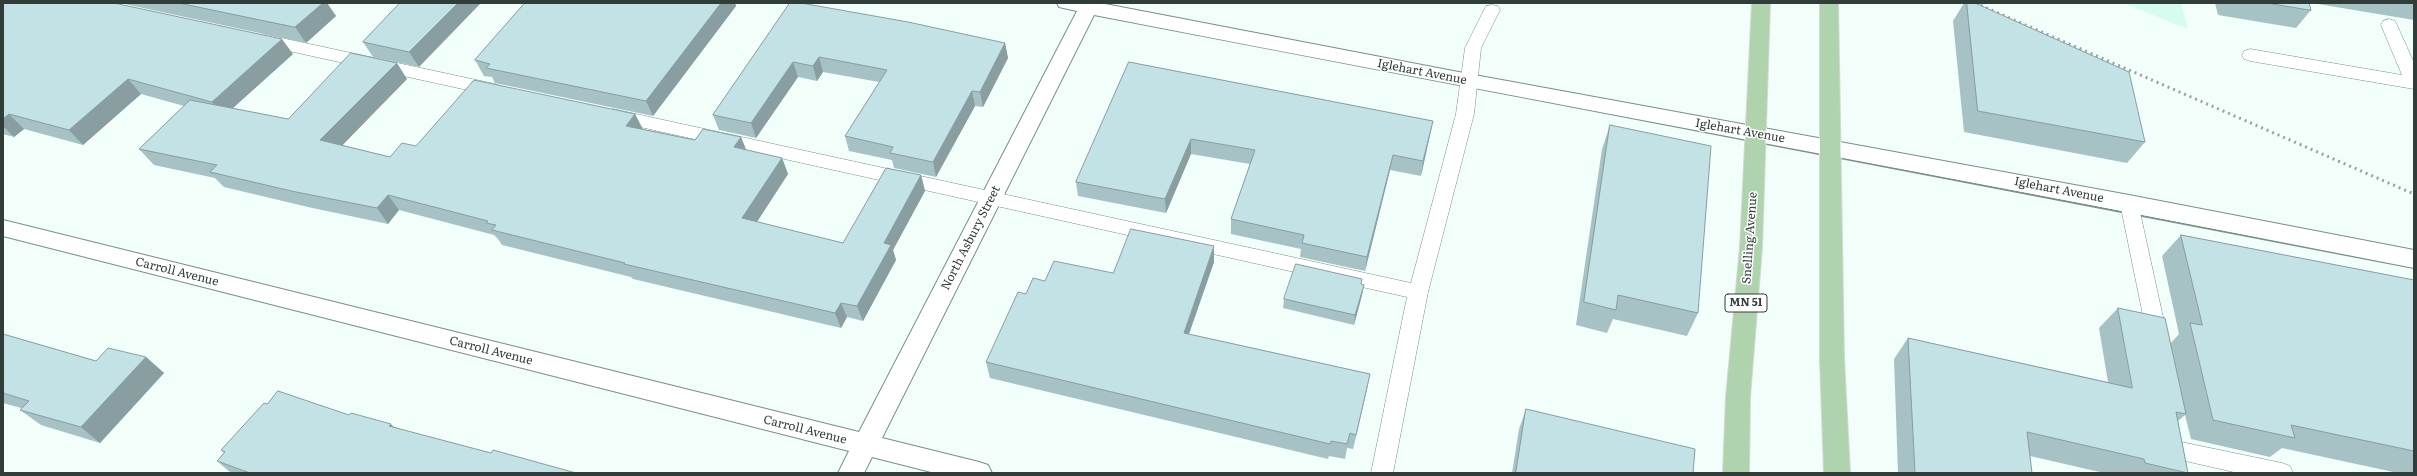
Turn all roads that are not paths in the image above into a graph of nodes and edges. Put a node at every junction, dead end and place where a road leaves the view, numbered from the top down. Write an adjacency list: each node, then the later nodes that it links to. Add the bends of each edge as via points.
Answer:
1 (1066, 3): 4 (street, Iglehart Avenue)
2 (1761, 3): 13 (main road, Snelling Avenue / MN 51)
3 (1829, 3): 14 (main road)
4 (1090, 5): 9 (street, Iglehart Avenue); 15 (street, North Asbury Street)
5 (1492, 10): 9 (lane, via 1473,48)
6 (2389, 25): 10 (lane)
7 (244, 36): 11 (lane)
8 (2250, 55): 10 (lane)
9 (1469, 81): 13 (street, Iglehart Avenue); 19 (lane, via 1465,114)
10 (2414, 83)
11 (509, 93)
12 (595, 112): 15 (lane)
13 (1756, 134): 14 (street, Iglehart Avenue); 25 (main road, Snelling Avenue / MN 51, via 1737,420)
14 (1831, 147): 16 (street, Iglehart Avenue); 26 (main road, via 1832,359)
15 (992, 197): 19 (lane); 21 (street, North Asbury Street)
16 (2129, 203): 18 (street, Iglehart Avenue); 20 (lane)
17 (3, 228): 21 (street, Carroll Avenue)
18 (2414, 259)
19 (1418, 292): 24 (lane)
20 (2162, 358)
21 (866, 445): 22 (street, North Asbury Street); 23 (street, Carroll Avenue)
22 (851, 473)
23 (979, 473)
24 (1382, 473)
25 (1736, 473)
26 (1837, 473)
27 (2185, 473): 28 (lane, via 2179,443)
28 (2282, 473)

